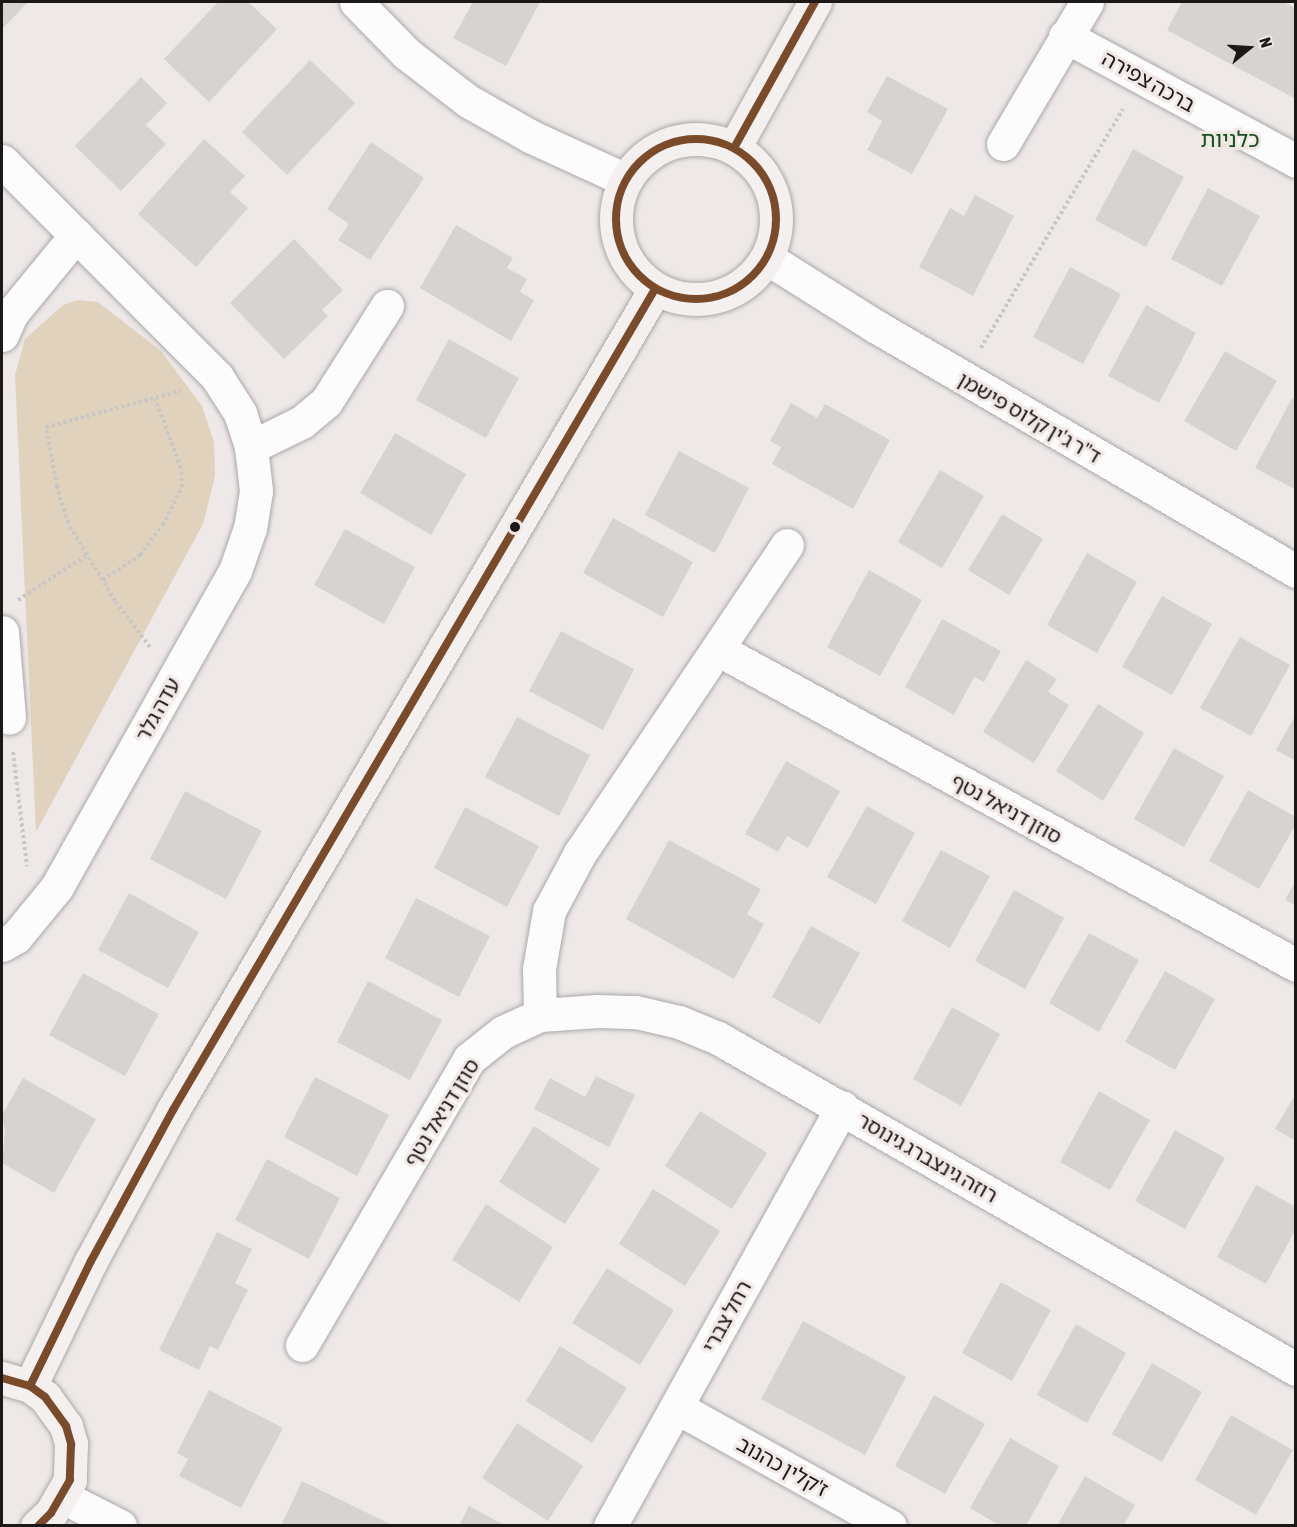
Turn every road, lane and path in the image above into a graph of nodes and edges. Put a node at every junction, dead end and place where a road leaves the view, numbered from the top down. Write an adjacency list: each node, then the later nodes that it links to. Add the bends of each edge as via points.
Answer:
1 (356, 2): 10 (street, via 407,54 468,101 531,137)
2 (815, 2): 7 (street)
3 (1087, 2): 4 (street)
4 (1065, 36): 5 (street, ברכה צפירה); 6 (street)
5 (1142, 77): 9 (street, ברכה צפירה); 17 (path)
6 (1003, 144)
7 (734, 148): 10 (street, via 710,140 670,144 641,160); 12 (street, via 754,163 768,184 776,208 776,234)
8 (2, 160): 11 (street, עדה גלר)
9 (1296, 161)
10 (626, 180): 13 (street, via 618,203 616,228 636,273)
11 (76, 235): 15 (street, via 12,313); 16 (street, עדה גלר)
12 (767, 258): 13 (street, via 751,279 730,293 705,300 679,298); 17 (street, ד"ר ג'ין קלוס פישמן)
13 (655, 288): 35 (street, via 173,1110 91,1261)
14 (387, 306): 19 (street, via 326,402 302,422)
15 (2, 335)
16 (217, 377): 18 (path); 19 (street, עדה גלר, via 240,412)
17 (963, 378): 22 (street, ד"ר ג'ין קלוס פישמן)
18 (155, 399): 21 (path, via 46,427 57,486 69,523); 23 (path, via 181,468 182,486 163,525 140,555)
19 (251, 447): 26 (street, עדה גלר, via 256,491 250,528 235,571)
20 (787, 545): 25 (street)
21 (87, 555): 23 (path); 24 (path)
22 (1296, 571)
23 (103, 580): 26 (path)
24 (5, 618): 27 (street)
25 (719, 650): 30 (street, סוזן דניאל נטף); 31 (street, via 580,853 549,911 538,969)
26 (174, 680): 28 (street, עדה גלר, via 57,887)
27 (9, 718): 28 (path)
28 (33, 916): 29 (street, עדה גלר, via 16,937)
29 (2, 945)
30 (1296, 965)
31 (540, 1015): 32 (street, רוזה גינצברג גינוסר, via 636,1012 679,1022 718,1038); 33 (street, סוזן דניאל נטף, via 503,1032 470,1059)
32 (842, 1107): 34 (street, רוזה גינצברג גינוסר); 36 (street, רחל צברי)
33 (302, 1345)
34 (1296, 1369)
35 (16, 1382): 37 (street, via 45,1397 66,1426 73,1462)
36 (676, 1407): 40 (street, רחל צברי); 41 (street, ז'קלין כהנוב)
37 (63, 1497): 38 (street); 39 (street)
38 (37, 1526)
39 (120, 1526)
40 (610, 1526)
41 (890, 1526)

